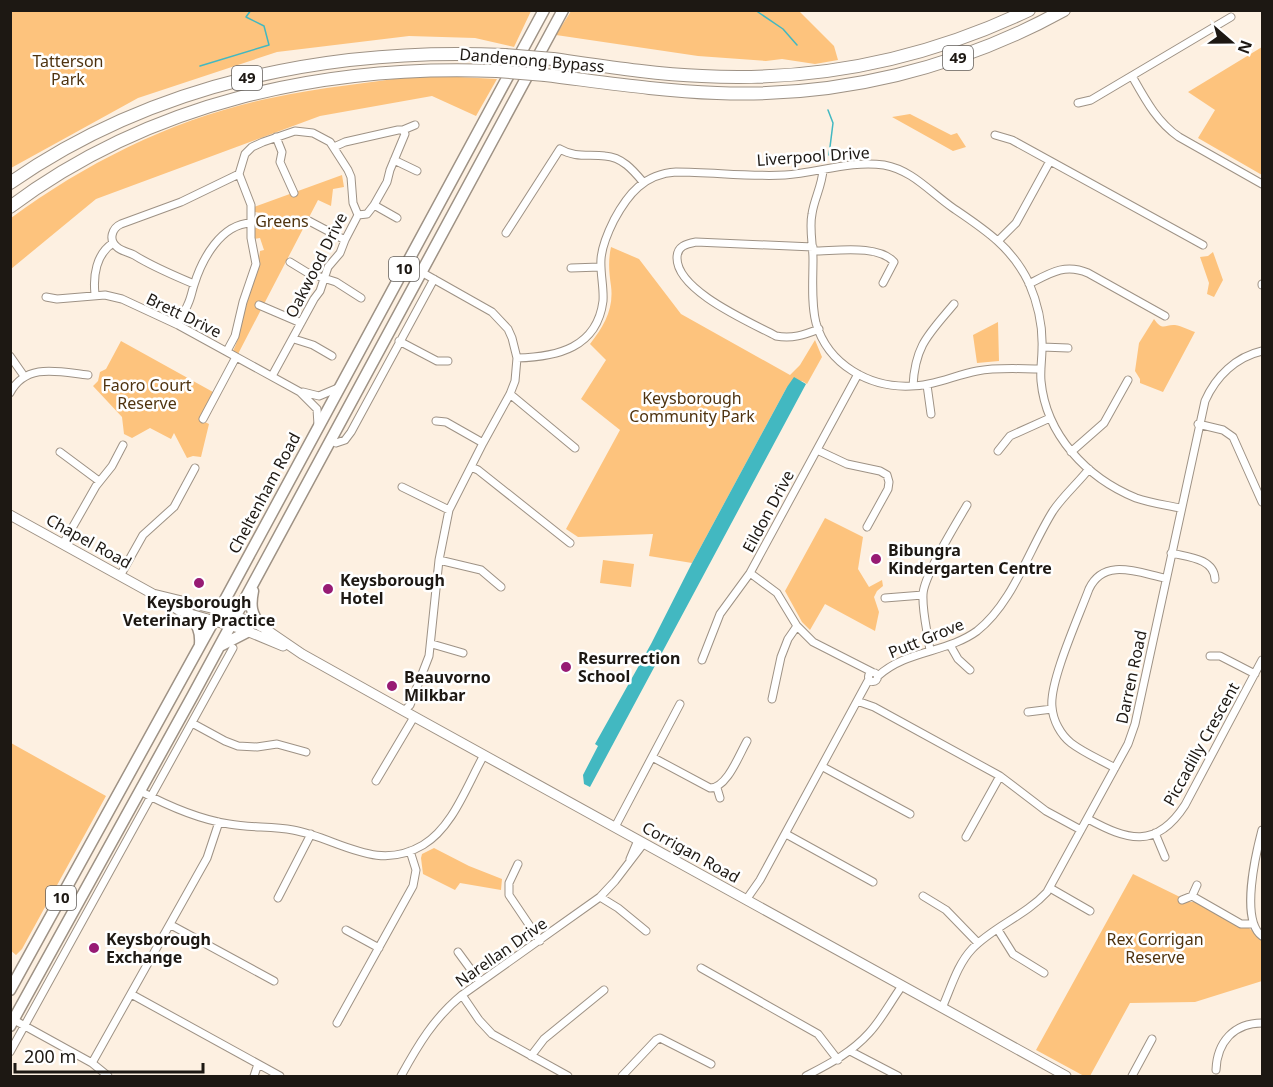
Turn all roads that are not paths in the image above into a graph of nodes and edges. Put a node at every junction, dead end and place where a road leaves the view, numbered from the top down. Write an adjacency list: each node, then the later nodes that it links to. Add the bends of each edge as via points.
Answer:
1 (544, 10): 35 (main road, Cheltenham Road / 10)
2 (563, 10): 38 (main road, Cheltenham Road / 10)
3 (1029, 10): 19 (highway, Dandenong Bypass / 49, bridge, via 931,49 844,69 764,77 702,76 505,55 430,53 351,58 216,85 151,108 58,152)
4 (1064, 10): 23 (highway, Dandenong Bypass / 49, bridge, via 966,55 906,73 822,89 719,93 497,71 434,70 357,75 288,86 226,100 166,121 65,171)
5 (1231, 17): 6 (street)
6 (1132, 76): 7 (street); 20 (street, via 1153,112 1173,133)
7 (1078, 104)
8 (415, 124): 9 (street)
9 (403, 130): 12 (street); 13 (street, via 404,140)
10 (995, 135): 14 (street)
11 (276, 137): 12 (street, Oakwood Drive, via 305,130); 17 (street, Oakwood Drive, via 252,147 245,154); 21 (street, via 282,152 280,162)
12 (334, 147): 24 (street, Oakwood Drive, via 351,177)
13 (394, 160): 16 (street); 22 (street)
14 (1050, 161): 30 (street, via 1016,223); 32 (street)
15 (823, 170): 18 (street, Liverpool Drive, via 774,175 676,172); 30 (street, Liverpool Drive, via 864,164 902,171); 33 (street, via 811,216)
16 (417, 171)
17 (239, 174): 27 (street, via 251,205); 31 (street, via 181,202 116,226)
18 (643, 182): 28 (street, via 615,158 573,156 560,149); 36 (street, via 628,196 609,230)
19 (10, 183)
20 (1263, 184)
21 (294, 193)
22 (374, 205): 24 (street, via 367,214); 25 (street)
23 (10, 207)
24 (358, 215): 29 (street, Oakwood Drive)
25 (397, 218)
26 (309, 221): 29 (street)
27 (251, 224): 42 (street, via 239,224 224,233); 57 (street, via 256,264)
28 (506, 233)
29 (345, 240): 39 (street, Oakwood Drive)
30 (999, 240): 43 (street, Liverpool Drive)
31 (113, 243): 42 (street, via 151,267); 44 (street, via 95,269)
32 (1203, 245)
33 (813, 249): 41 (street, via 889,256 894,262); 52 (street, via 814,306); 52 (street, via 696,242 684,245 677,260 680,271 698,292 776,336 799,337)
34 (291, 262): 39 (street)
35 (407, 264): 38 (street); 71 (main road, Cheltenham Road / 10)
36 (600, 267): 37 (street); 62 (street, via 603,298 590,333 578,344 551,356)
37 (571, 268)
38 (422, 273): 40 (street); 82 (main road, Cheltenham Road / 10)
39 (324, 279): 46 (street); 50 (street, Oakwood Drive)
40 (434, 279): 54 (street); 62 (street, via 479,303 501,320 512,338)
41 (884, 283)
42 (194, 284): 51 (street)
43 (1029, 284): 49 (street, via 1058,270 1075,269); 55 (street, Liverpool Drive, via 1040,319)
44 (95, 294): 45 (street, Brett Drive); 51 (street, Brett Drive, via 122,299)
45 (46, 297)
46 (361, 298)
47 (954, 304): 72 (street, via 922,344)
48 (259, 305): 50 (street)
49 (1165, 316)
50 (301, 324): 53 (street, Oakwood Drive)
51 (178, 325): 57 (street, Brett Drive)
52 (819, 329): 65 (street, via 835,357)
53 (294, 339): 60 (street); 68 (street, Oakwood Drive)
54 (399, 341): 63 (street, via 437,361); 82 (street, via 351,432 336,443)
55 (1042, 347): 56 (street); 64 (street, Liverpool Drive)
56 (1068, 348)
57 (227, 351): 61 (street, Brett Drive)
58 (1263, 351): 80 (street, Darren Road, via 1239,360 1220,377 1208,393)
59 (10, 356): 67 (street)
60 (332, 356)
61 (236, 357): 68 (street, Brett Drive); 78 (street)
62 (517, 358): 75 (street)
63 (448, 362)
64 (1041, 369): 70 (street, via 980,370); 77 (street, Liverpool Drive)
65 (858, 374): 72 (street, via 881,383); 86 (street, Eildon Drive)
66 (88, 375): 67 (street, via 38,371)
67 (24, 376): 74 (street)
68 (272, 376): 73 (street, Brett Drive)
69 (1128, 380): 89 (street, via 1104,423)
70 (927, 385): 72 (street); 76 (street)
71 (339, 387): 73 (street, via 319,396); 81 (main road, Cheltenham Road / 10)
72 (913, 387)
73 (300, 392): 81 (street, Brett Drive, via 317,409)
74 (10, 393)
75 (510, 394): 83 (street); 85 (street)
76 (931, 414)
77 (1050, 418): 87 (street, via 1010,436); 89 (street, Liverpool Drive)
78 (203, 419)
79 (436, 422): 83 (street, via 446,422)
80 (1198, 424): 95 (street, via 1223,430 1233,437); 97 (street, Darren Road)
81 (318, 425): 114 (main road, Cheltenham Road / 10)
82 (330, 440): 109 (main road, Cheltenham Road / 10)
83 (483, 443): 90 (street)
84 (123, 446): 93 (street)
85 (575, 448)
86 (817, 450): 100 (street, via 847,464 887,475 888,489); 105 (street, Eildon Drive)
87 (998, 451)
88 (60, 452): 93 (street)
89 (1071, 452): 92 (street, Liverpool Drive)
90 (471, 467): 98 (street); 101 (street)
91 (195, 468): 106 (street, via 174,507 142,535)
92 (1091, 471): 97 (street, Liverpool Drive, via 1138,499); 124 (street, Putt Grove, via 1053,511 997,611 976,631)
93 (99, 481): 102 (street)
94 (402, 487): 98 (street)
95 (1263, 502)
96 (967, 505): 112 (street, via 926,580)
97 (1180, 508): 103 (street, Darren Road)
98 (449, 510): 104 (street)
99 (10, 515): 102 (main road, Chapel Road)
100 (867, 527)
101 (570, 543)
102 (63, 544): 106 (main road, Chapel Road)
103 (1171, 553): 107 (street, Darren Road); 108 (street, via 1204,562 1212,568)
104 (440, 560): 110 (street, via 481,570); 123 (street)
105 (750, 573): 120 (street, via 777,593); 131 (street, Eildon Drive, via 720,614)
106 (120, 576): 111 (main road, Chapel Road)
107 (1166, 579): 139 (street, via 1120,569 1097,577 1053,687); 149 (street, Darren Road, via 1133,732)
108 (1215, 579)
109 (254, 582): 116 (main road, Cheltenham Road / 10); 119 (main road, via 252,614)
110 (501, 587)
111 (153, 594): 114 (main road, Chapel Road); 115 (main road, Chapel Road, via 172,608)
112 (922, 595): 113 (street); 127 (street)
113 (885, 598)
114 (219, 610): 116 (main road, Chapel Road); 117 (main road, Cheltenham Road / 10)
115 (189, 614): 117 (main road, Chapel Road); 122 (main road, via 199,626)
116 (236, 616): 118 (main road, Cheltenham Road / 10); 119 (main road, Corrigan Road)
117 (213, 622): 118 (main road, Corrigan Road); 122 (main road, Cheltenham Road / 10)
118 (230, 626): 121 (main road, Corrigan Road); 125 (main road, Cheltenham Road / 10)
119 (261, 626): 129 (main road, Corrigan Road)
120 (797, 626): 135 (street, via 813,642); 137 (street, via 784,648)
121 (249, 632): 125 (main road); 129 (main road, Corrigan Road)
122 (200, 644): 196 (main road, Cheltenham Road / 10)
123 (432, 644): 128 (street); 140 (street, via 410,705)
124 (950, 645): 127 (street, Putt Grove); 133 (street)
125 (218, 647): 153 (main road, Cheltenham Road / 10)
126 (233, 648): 143 (street)
127 (930, 651): 135 (street, Putt Grove)
128 (463, 653)
129 (302, 654): 140 (main road, Corrigan Road)
130 (1210, 656): 134 (street, via 1220,656)
131 (702, 660)
132 (1263, 660): 134 (street, Piccadilly Crescent)
133 (970, 670)
134 (1255, 674): 162 (street, Piccadilly Crescent, via 1185,806 1172,822)
135 (872, 676): 136 (street, Putt Grove)
136 (861, 696): 148 (street, Putt Grove); 150 (street, via 874,707)
137 (772, 699)
138 (680, 704): 147 (street)
139 (1052, 709): 141 (street); 149 (street, via 1059,730 1072,744)
140 (404, 711): 142 (main road, Corrigan Road)
141 (1028, 712)
142 (414, 717): 146 (main road, Corrigan Road); 151 (street)
143 (192, 723): 145 (street, via 238,746 277,744); 154 (street)
144 (747, 741): 152 (street, via 724,783)
145 (306, 752)
146 (484, 755): 159 (main road, Corrigan Road); 168 (street, via 444,825 431,839)
147 (652, 757): 152 (street, via 710,788); 159 (street)
148 (823, 767): 156 (street); 164 (street, Putt Grove)
149 (1115, 768): 157 (street, Darren Road)
150 (1000, 776): 160 (street, via 1046,811); 165 (street)
151 (376, 781)
152 (717, 788): 155 (street)
153 (140, 791): 154 (street); 201 (main road, Cheltenham Road / 10)
154 (151, 797): 158 (street, via 185,813); 204 (street)
155 (720, 798)
156 (910, 814)
157 (1088, 819): 160 (street, Darren Road); 162 (street, via 1121,835)
158 (219, 822): 163 (street); 182 (street, via 207,858)
159 (615, 827): 166 (main road, Corrigan Road)
160 (1082, 830): 173 (street, Darren Road)
161 (1263, 830): 167 (street)
162 (1155, 833): 169 (street)
163 (311, 834): 168 (street, via 372,855); 177 (street)
164 (786, 834): 171 (street); 179 (street, Putt Grove)
165 (966, 837)
166 (641, 842): 174 (street, Narellan Drive); 179 (main road, Corrigan Road)
167 (1260, 846): 181 (street, via 1251,890)
168 (410, 851): 189 (street, via 415,881)
169 (1165, 857)
170 (518, 864): 187 (street, via 509,883 509,895)
171 (873, 882)
172 (1197, 885): 176 (street)
173 (1050, 888): 180 (street); 184 (street, Darren Road, via 1031,909)
174 (602, 895): 185 (street); 187 (street, Narellan Drive)
175 (923, 896): 188 (street, via 946,910)
176 (1192, 896): 178 (street); 181 (street, via 1241,924)
177 (278, 898)
178 (1182, 900)
179 (748, 901): 195 (main road, Corrigan Road)
180 (1090, 911)
181 (1253, 924): 186 (street)
182 (171, 925): 193 (street); 198 (street)
183 (346, 930): 189 (street)
184 (998, 930): 188 (street, Darren Road); 192 (street, via 1015,957)
185 (646, 931)
186 (1263, 936)
187 (540, 941): 194 (street, Narellan Drive)
188 (978, 943): 200 (street, Darren Road, via 967,955)
189 (379, 948): 202 (street)
190 (458, 952): 194 (street)
191 (701, 968): 209 (street, via 818,1034)
192 (1044, 973)
193 (274, 981)
194 (480, 982): 199 (street, Narellan Drive)
195 (899, 984): 200 (main road, Corrigan Road); 206 (street, via 870,1032)
196 (10, 990)
197 (604, 990): 208 (street, via 544,1039)
198 (131, 994): 210 (street); 211 (street)
199 (462, 995): 208 (street, via 492,1034); 217 (street, Narellan Drive, via 433,1022)
200 (939, 1006): 222 (main road, Corrigan Road)
201 (12, 1021): 204 (street)
202 (337, 1023)
203 (1263, 1023): 213 (street, via 1244,1025 1227,1036 1217,1054)
204 (25, 1026): 207 (street); 210 (street)
205 (1152, 1039): 223 (street)
206 (850, 1051): 209 (street); 221 (street)
207 (10, 1052)
208 (531, 1056): 218 (street)
209 (838, 1060): 220 (street)
210 (92, 1063): 214 (street)
211 (258, 1064): 215 (street); 216 (street)
212 (711, 1064): 219 (street, via 660,1038)
213 (1216, 1070)
214 (108, 1077)
215 (254, 1077)
216 (280, 1077)
217 (401, 1077)
218 (568, 1077)
219 (622, 1077)
220 (806, 1077)
221 (898, 1077)
222 (1066, 1077)
223 (1132, 1077)

